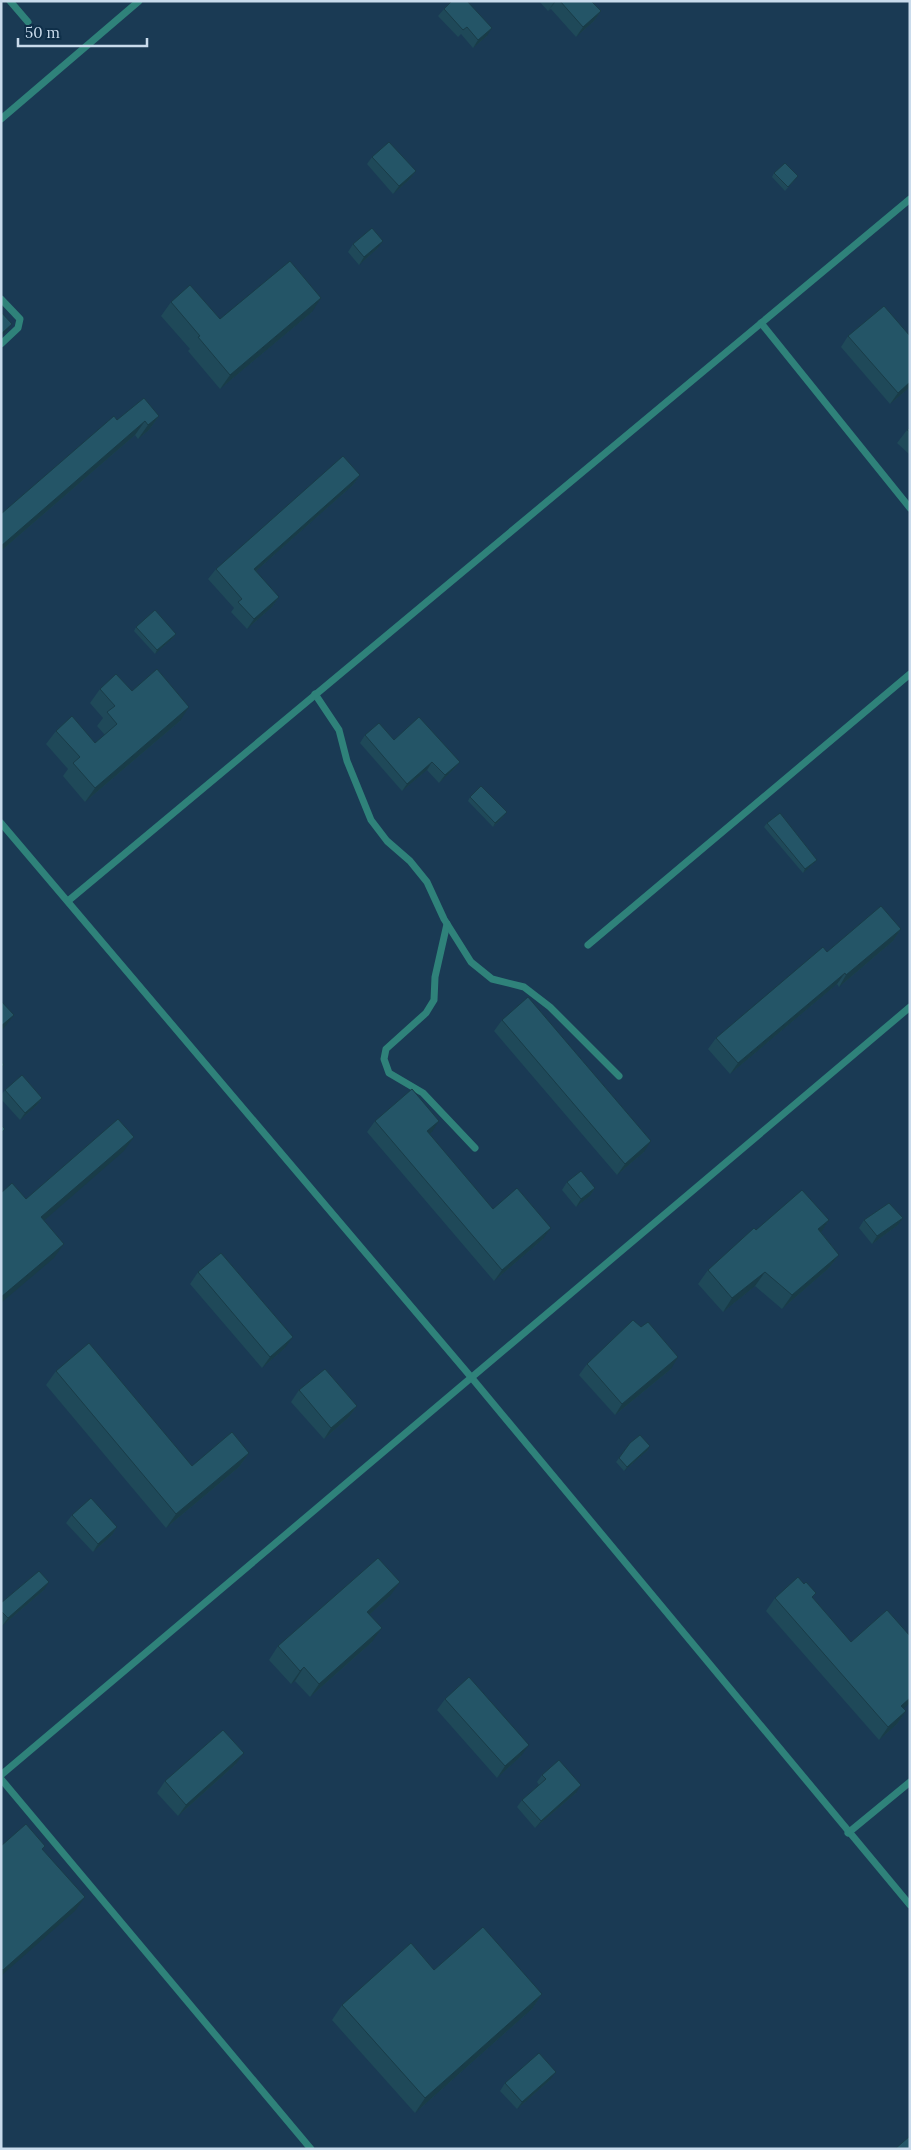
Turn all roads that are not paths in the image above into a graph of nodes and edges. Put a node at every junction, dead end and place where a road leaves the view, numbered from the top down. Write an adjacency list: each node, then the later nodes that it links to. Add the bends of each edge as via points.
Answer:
1 (10, 1): 3 (lane)
2 (139, 1): 4 (lane)
3 (28, 22)
4 (1, 119)
5 (910, 198): 7 (lane)
6 (1, 299): 8 (lane, via 20,319 18,328)
7 (761, 323): 9 (lane); 11 (lane)
8 (1, 344)
9 (910, 508)
10 (910, 674): 15 (lane)
11 (315, 694): 13 (lane); 14 (lane, via 340,730 347,761 371,820 427,882)
12 (1, 823): 13 (lane)
13 (68, 901): 19 (lane)
14 (447, 924): 17 (lane, via 471,962 492,979 524,987 550,1007); 18 (lane, via 435,977 434,1000 426,1013 386,1049 384,1059 389,1072 423,1093)
15 (588, 946)
16 (910, 1007): 19 (lane)
17 (619, 1076)
18 (476, 1148)
19 (471, 1377): 20 (lane); 23 (lane)
20 (1, 1775)
21 (1, 1779): 25 (lane)
22 (910, 1782): 23 (lane)
23 (848, 1833): 24 (lane)
24 (910, 1905)
25 (311, 2149)

